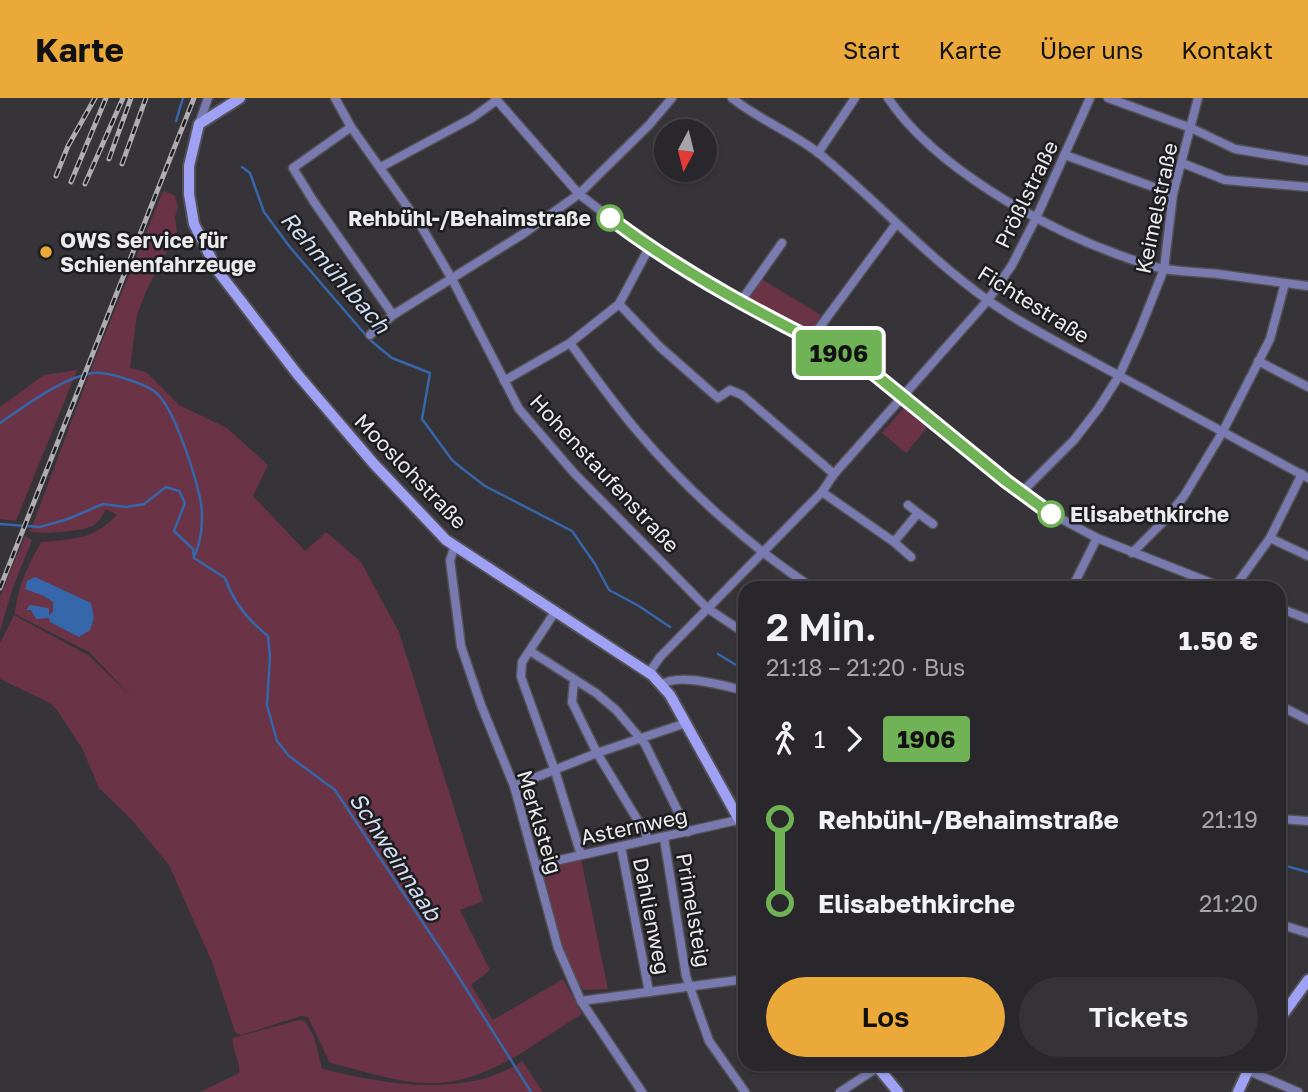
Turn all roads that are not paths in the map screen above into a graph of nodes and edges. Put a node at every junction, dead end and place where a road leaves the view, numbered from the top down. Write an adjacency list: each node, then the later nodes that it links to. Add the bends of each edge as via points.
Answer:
1 (208, 98): 12 (street, Mooslohstraße)
2 (240, 98): 12 (street)
3 (672, 98): 21 (street)
4 (732, 98): 15 (street, Fichtestraße)
5 (855, 98): 15 (street)
6 (888, 98): 23 (street, via 918,135 947,159)
7 (1090, 98): 16 (street, Prößlstraße)
8 (1108, 98): 14 (street)
9 (1198, 98): 14 (street, Keimelstraße)
10 (338, 99): 13 (street, Hohenstaufenstraße)
11 (496, 99): 19 (street, via 472,118); 21 (street)
12 (199, 124): 54 (street, Mooslohstraße, via 189,166 190,206 217,270 326,409)
13 (351, 127): 19 (street, Hohenstaufenstraße); 34 (street, via 293,168)
14 (1191, 128): 17 (street, via 1235,149); 18 (street, Keimelstraße)
15 (818, 153): 24 (street, Fichtestraße)
16 (1065, 155): 22 (street); 23 (street, Prößlstraße)
17 (1308, 161)
18 (1182, 163): 20 (street, via 1225,180); 22 (street, Keimelstraße)
19 (381, 167): 28 (street, Hohenstaufenstraße)
20 (1308, 187)
21 (579, 194): 26 (street); 28 (street)
22 (1173, 194): 27 (street, Keimelstraße)
23 (1036, 218): 27 (street, via 1100,248); 31 (street, Prößlstraße)
24 (895, 224): 31 (street, Fichtestraße); 36 (street)
25 (782, 243): 32 (street)
26 (649, 248): 32 (street); 33 (street)
27 (1164, 269): 29 (street); 39 (street, Keimelstraße)
28 (453, 279): 34 (street); 40 (street, Hohenstaufenstraße)
29 (1285, 283): 30 (street); 38 (street)
30 (1308, 286)
31 (988, 300): 39 (street, Fichtestraße); 42 (street, Prößlstraße)
32 (741, 301): 36 (street)
33 (619, 304): 37 (street); 44 (street, via 718,398 730,390 742,395)
34 (393, 315): 35 (street)
35 (370, 335)
36 (811, 339): 42 (street, via 855,361)
37 (570, 343): 40 (street); 55 (street, via 638,433)
38 (1258, 361): 41 (street); 43 (street)
39 (1119, 376): 43 (street, Fichtestraße); 47 (street, Keimelstraße, via 1074,440)
40 (504, 382): 63 (street, Hohenstaufenstraße, via 519,409 574,473)
41 (1308, 387)
42 (903, 397): 44 (street, Prößlstraße); 47 (street)
43 (1222, 433): 45 (street, Fichtestraße); 56 (street, via 1184,496)
44 (834, 474): 46 (street, Prößlstraße)
45 (1305, 476): 52 (street)
46 (822, 492): 53 (street); 55 (street, Prößlstraße)
47 (1021, 493): 51 (street)
48 (908, 505): 49 (street)
49 (918, 513): 50 (street); 53 (street)
50 (933, 524)
51 (1097, 538): 56 (street); 60 (street)
52 (1270, 538): 57 (street); 62 (street)
53 (894, 542): 58 (street)
54 (455, 546): 65 (street, Mooslohstraße); 79 (street, Merklsteig, via 450,560 461,646)
55 (763, 552): 59 (street); 63 (street, Prößlstraße)
56 (1132, 552): 61 (street)
57 (1308, 556)
58 (911, 557)
59 (803, 581)
60 (1076, 581)
61 (1206, 581)
62 (1239, 581)
63 (707, 608): 67 (street, Hohenstaufenstraße); 69 (street, Prößlstraße)
64 (1286, 611): 66 (street)
65 (555, 612): 68 (street); 69 (street, Mooslohstraße)
66 (1308, 619)
67 (738, 629)
68 (530, 651): 70 (street); 78 (street, via 522,662 521,677)
69 (649, 673): 71 (street, Mooslohstraße)
70 (574, 681): 76 (street, via 616,710); 77 (street, via 572,702)
71 (661, 685): 72 (street, via 678,679); 75 (street, Mooslohstraße)
72 (738, 690)
73 (1286, 709): 74 (street)
74 (1308, 720)
75 (685, 723): 76 (street); 81 (street, Mooslohstraße)
76 (640, 738): 77 (street); 83 (street)
77 (597, 753): 78 (street); 85 (street)
78 (555, 771): 79 (street); 87 (street)
79 (514, 786): 88 (street, Merklsteig)
80 (1286, 819): 82 (street)
81 (738, 820): 83 (street, Asternweg)
82 (1308, 821)
83 (688, 832): 84 (street, Asternweg)
84 (664, 838): 85 (street, Asternweg); 93 (street, Primelsteig)
85 (647, 840): 86 (street, Asternweg)
86 (621, 847): 87 (street, Asternweg); 94 (street, Dahlienweg)
87 (582, 855): 88 (street, Asternweg)
88 (537, 865): 95 (street, Merklsteig, via 558,948)
89 (1286, 926): 90 (street)
90 (1308, 933)
91 (738, 980): 93 (street)
92 (1308, 980): 96 (street)
93 (692, 987): 94 (street); 102 (street, Primelsteig, via 709,1041)
94 (649, 992): 95 (street)
95 (581, 1001): 101 (street, Merklsteig)
96 (1286, 1009)
97 (870, 1071): 103 (street)
98 (882, 1071): 104 (street)
99 (1247, 1071): 105 (street)
100 (1258, 1071): 106 (street)
101 (642, 1092)
102 (745, 1092)
103 (840, 1092)
104 (898, 1092)
105 (1238, 1092)
106 (1298, 1092)

